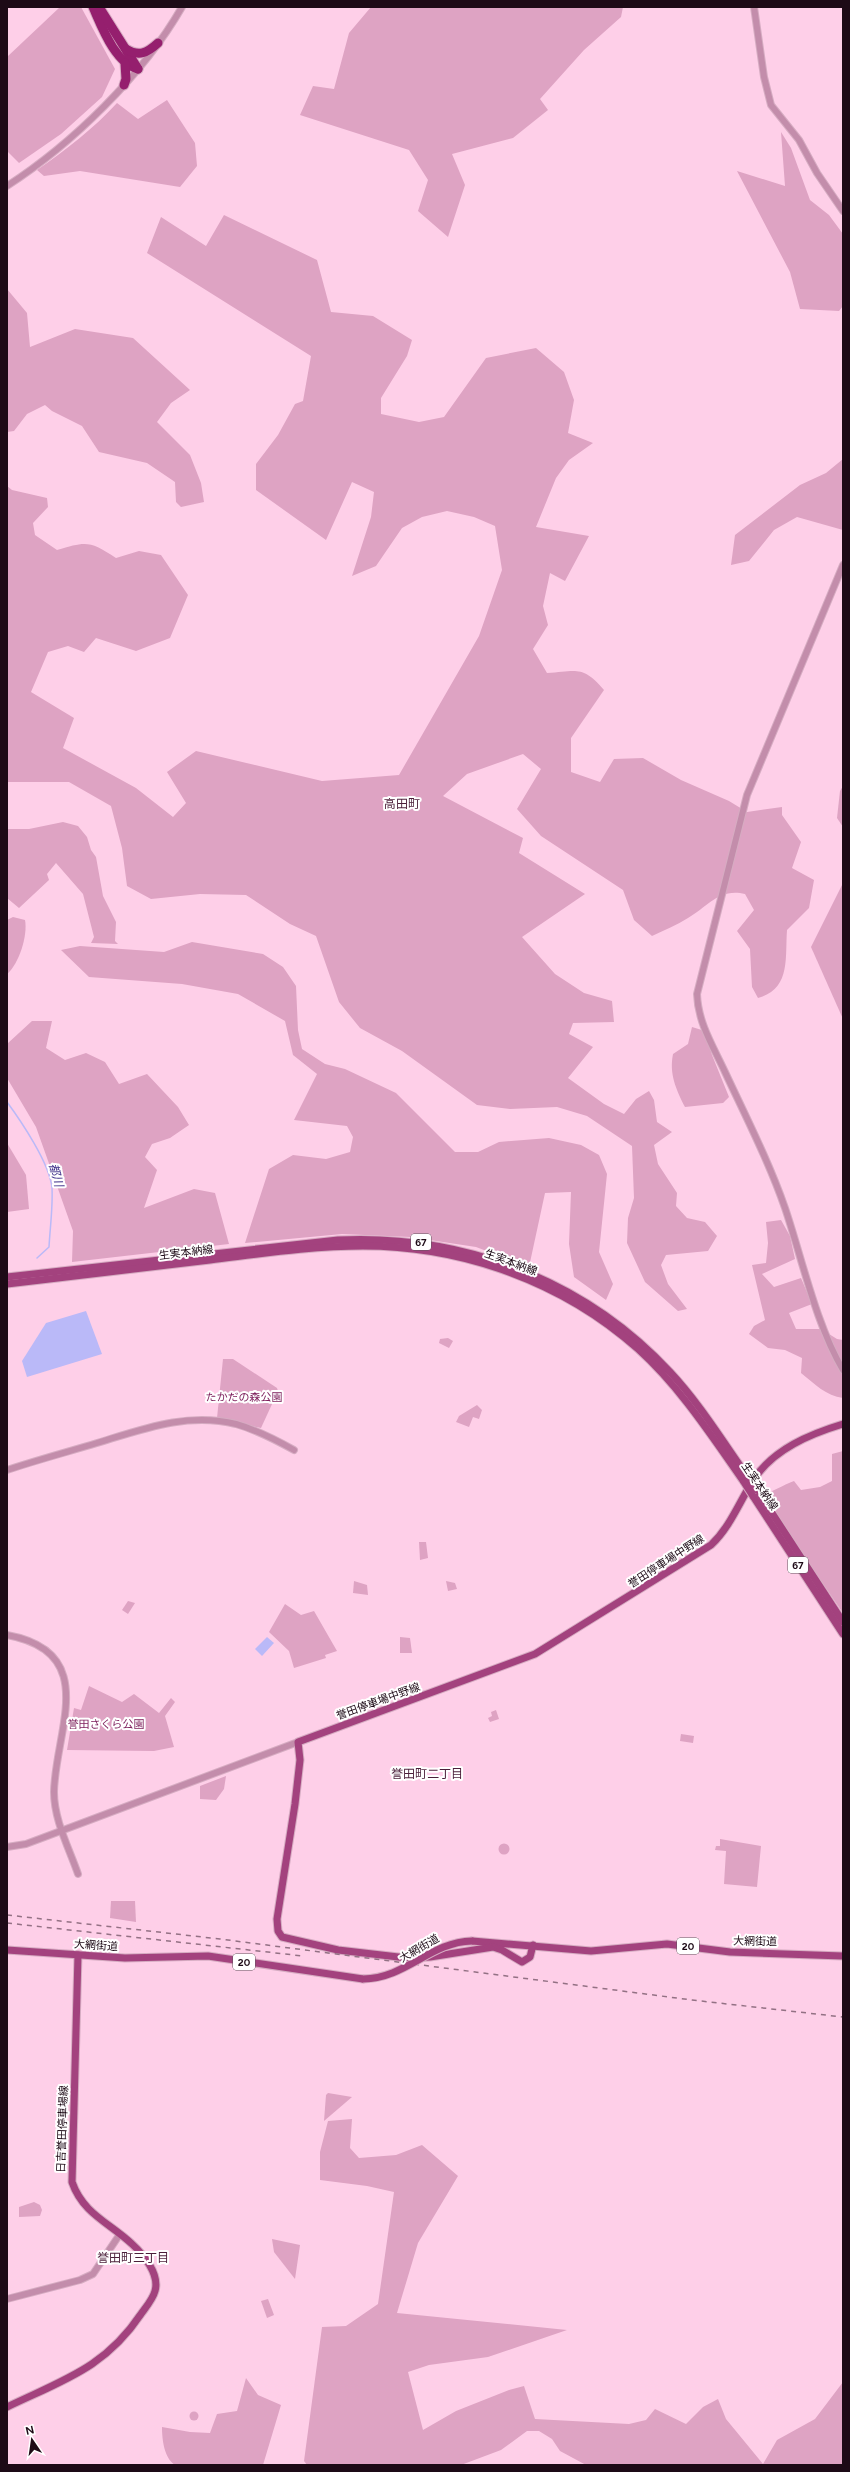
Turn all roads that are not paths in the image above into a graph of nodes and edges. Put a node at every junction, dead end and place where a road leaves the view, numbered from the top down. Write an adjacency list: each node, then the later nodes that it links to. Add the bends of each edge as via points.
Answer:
1 (93, 7): 7 (highway)
2 (99, 7): 6 (highway)
3 (182, 7): 5 (street)
4 (754, 10): 11 (street, via 771,105 799,140 817,173)
5 (158, 43): 6 (highway, via 139,54); 8 (street)
6 (123, 47): 8 (highway, via 136,62)
7 (125, 63): 8 (highway); 9 (highway, via 127,74)
8 (138, 69): 9 (street)
9 (124, 85): 10 (street, via 43,161)
10 (7, 186)
11 (843, 211)
12 (843, 564): 15 (street, via 747,795 700,976 697,1000 701,1022 785,1207 794,1242 826,1333)
13 (7, 1278): 19 (main road, 生実本納線 / 67, via 338,1240 404,1241 466,1252 510,1265 555,1284 596,1308 628,1332 681,1384)
14 (7, 1284): 19 (main road, 生実本納線 / 67, via 344,1246 417,1249 467,1258 506,1270 552,1290 624,1337 652,1363 694,1410)
15 (843, 1370)
16 (843, 1424): 24 (main road, 誉田停車場中野線, via 800,1440 768,1464 754,1479 726,1530 711,1545 566,1637 525,1659)
17 (294, 1450): 18 (street, via 262,1433 236,1424 181,1420 154,1425)
18 (7, 1470)
19 (746, 1480): 20 (main road, 生実本納線 / 67, bridge)
20 (755, 1493): 21 (main road, 生実本納線 / 67); 22 (main road, 生実本納線 / 67)
21 (843, 1622)
22 (843, 1634)
23 (7, 1635): 25 (street, via 27,1640 45,1650 56,1662 66,1680 67,1703 54,1795)
24 (298, 1742): 25 (street); 28 (main road, via 300,1760 295,1804 277,1919 278,1931 282,1937 338,1950 407,1958 493,1947 522,1962 528,1959)
25 (62, 1831): 26 (street, via 26,1844); 27 (street)
26 (7, 1847)
27 (78, 1874)
28 (533, 1945): 30 (main road, 大網街道 / 20, bridge, via 457,1942 442,1947 394,1974 363,1979 208,1956 125,1958); 31 (main road, 大網街道 / 20, via 599,1951 667,1944 730,1952)
29 (7, 1950): 30 (main road, 大網街道 / 20)
30 (78, 1955): 32 (main road, 日吉誉田停車場線, via 72,2182 91,2214)
31 (843, 1956)
32 (120, 2234): 33 (street, via 102,2265 93,2274 80,2280); 34 (main road, 日吉誉田停車場線, via 140,2253 153,2272 156,2286 150,2301 130,2330 102,2358)
33 (7, 2299)
34 (7, 2407)

